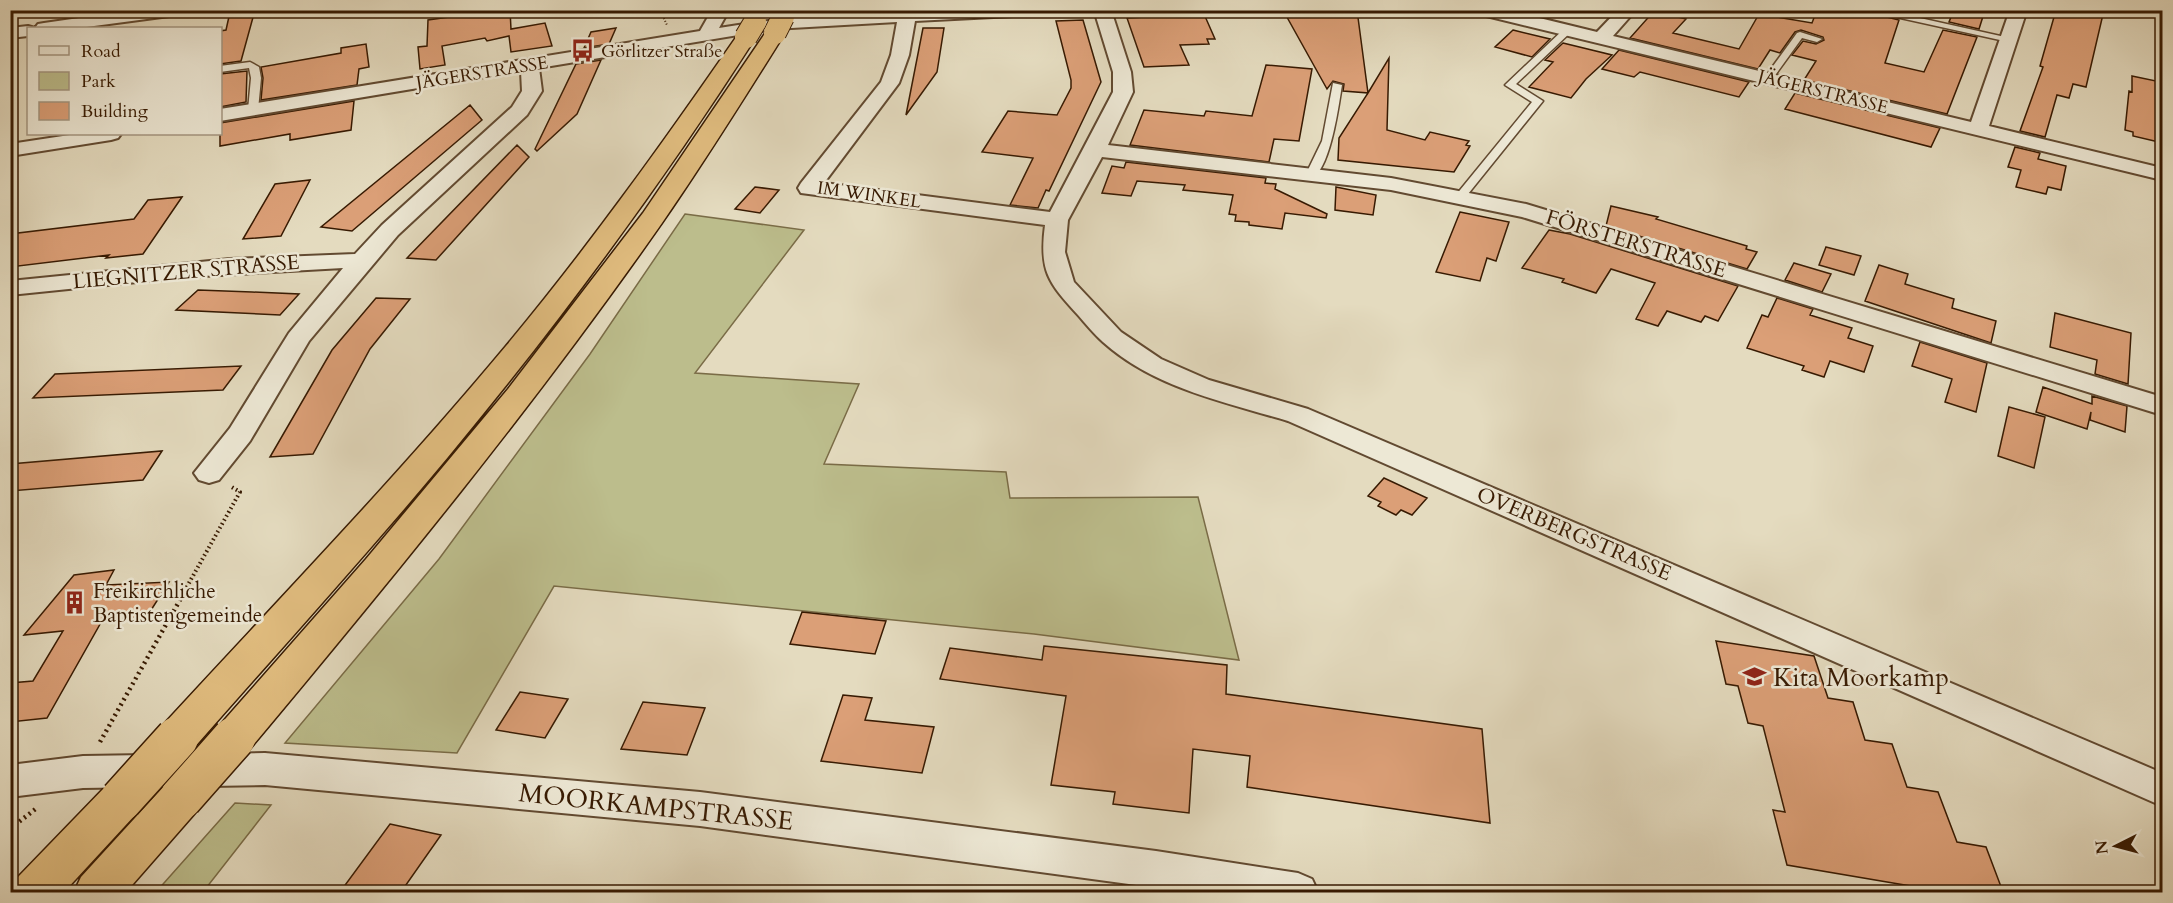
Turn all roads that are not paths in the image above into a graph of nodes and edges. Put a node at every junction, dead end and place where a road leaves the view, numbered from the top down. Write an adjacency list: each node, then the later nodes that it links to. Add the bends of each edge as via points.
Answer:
1 (177, 10): 13 (street)
2 (722, 10): 17 (street)
3 (1031, 10): 9 (street, JÄGERSTRASSE)
4 (1101, 10): 31 (street, via 1122,72 1123,92)
5 (1484, 10): 14 (street, JÄGERSTRASSE)
6 (1628, 10): 18 (street)
7 (1868, 10): 20 (lane)
8 (2019, 10): 20 (street)
9 (945, 12): 11 (street, JÄGERSTRASSE)
10 (851, 15): 11 (street, JÄGERSTRASSE); 17 (street, JÄGERSTRASSE)
11 (907, 16): 35 (street, IM WINKEL, via 900,56 890,83 808,188)
12 (768, 22): 42 (highway, bridge, via 551,309 435,451); 43 (highway, bridge, via 689,168 593,302 403,541)
13 (51, 27)
14 (1567, 30): 18 (street, JÄGERSTRASSE); 34 (lane, via 1510,85 1538,102)
15 (27, 31): 16 (street)
16 (10, 33)
17 (705, 37): 21 (street, JÄGERSTRASSE)
18 (1600, 39): 23 (street, JÄGERSTRASSE)
19 (1817, 39): 23 (lane, via 1800,35)
20 (2009, 39): 27 (street)
21 (530, 65): 25 (street, JÄGERSTRASSE); 36 (street, via 532,91 520,111 390,230)
22 (222, 69): 25 (lane, via 254,67)
23 (1768, 79): 27 (street, JÄGERSTRASSE)
24 (1337, 84): 32 (lane, via 1327,141)
25 (253, 110): 26 (street, JÄGERSTRASSE)
26 (222, 116)
27 (1978, 130): 33 (street, JÄGERSTRASSE)
28 (96, 135): 29 (street)
29 (52, 138): 30 (street)
30 (10, 150)
31 (1095, 150): 32 (street, FÖRSTERSTRASSE); 35 (street)
32 (1312, 174): 34 (street, FÖRSTERSTRASSE)
33 (2163, 174)
34 (1460, 197): 38 (street, FÖRSTERSTRASSE, via 1592,229)
35 (1057, 220): 41 (street, OVERBERGSTRASSE, via 1053,252 1063,284 1112,337 1152,365 1200,386 1298,415)
36 (362, 261): 37 (street, LIEGNITZER STRASSE, via 213,267); 39 (street, via 298,338 240,434)
37 (10, 288)
38 (2163, 406)
39 (208, 474)
40 (10, 781): 44 (street, MOORKAMPSTRASSE, via 83,772 266,768 689,808 1156,868)
41 (2163, 790)
42 (34, 892)
43 (96, 892)
44 (1298, 892)

